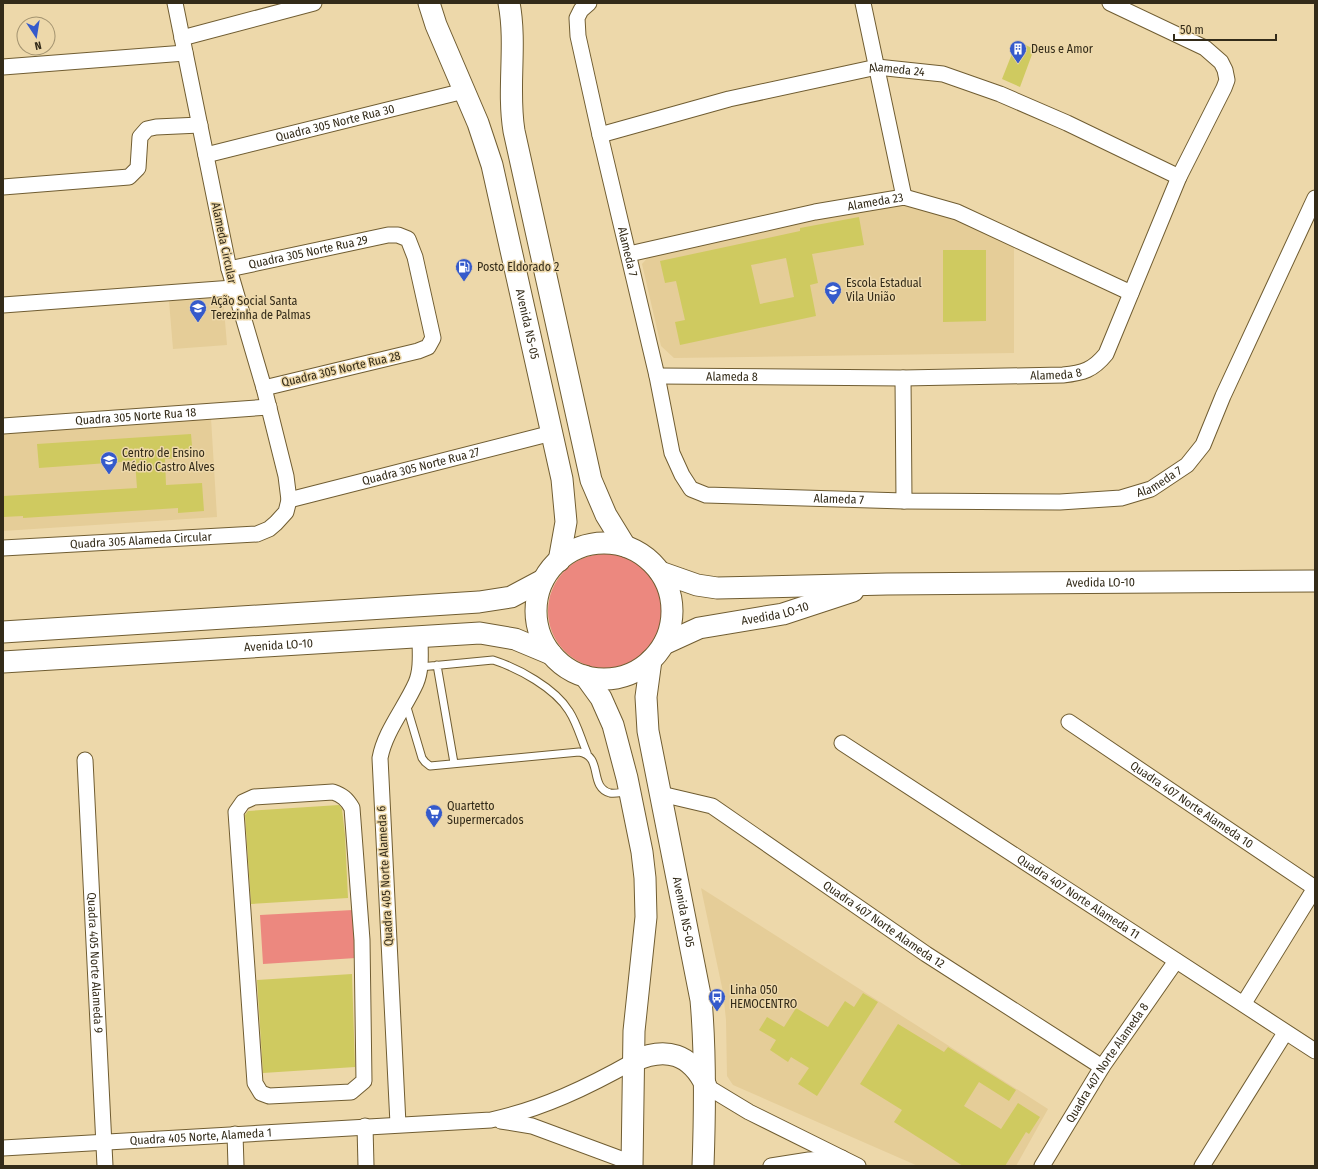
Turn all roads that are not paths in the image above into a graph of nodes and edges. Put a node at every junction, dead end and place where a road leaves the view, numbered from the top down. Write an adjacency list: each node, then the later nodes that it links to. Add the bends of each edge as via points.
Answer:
1 (175, 3): 8 (street, Alameda Circular)
2 (314, 3): 8 (street)
3 (429, 3): 12 (street, Avenida NS-05)
4 (509, 3): 35 (street, via 512,32 510,109 514,131 591,480 606,515)
5 (588, 3): 14 (street, Alameda 7, via 577,18 577,26)
6 (863, 3): 11 (street)
7 (1110, 3): 16 (street, Alameda 8, via 1205,48 1221,62 1225,70 1227,80)
8 (182, 38): 9 (street, Alameda Circular)
9 (185, 53): 10 (street); 13 (street, Alameda Circular)
10 (3, 67)
11 (876, 67): 14 (street, Alameda 24, via 729,99); 16 (street, Alameda 24, via 943,74 1000,94); 18 (street)
12 (464, 91): 15 (street, Quadra 305 Norte Rua 30); 32 (street, Avenida NS-05, via 494,174)
13 (200, 125): 15 (street, Alameda Circular); 17 (street, via 147,129 140,137 138,168 129,178)
14 (600, 135): 21 (street, Alameda 7)
15 (206, 155): 22 (street, Alameda Circular)
16 (1179, 177): 24 (street, Alameda 8)
17 (3, 187)
18 (904, 197): 21 (street, Alameda 23, via 815,212); 24 (street, Alameda 23, via 957,212)
19 (1315, 198): 20 (street, Alameda 7)
20 (1309, 223): 34 (street, Alameda 7, via 1203,444 1187,465 1167,480 1151,489 1121,498 1060,502)
21 (629, 254): 27 (street, Alameda 7)
22 (229, 270): 23 (street, Alameda Circular); 26 (street, Quadra 305 Norte Rua 29, via 398,234 408,239 415,257 433,338 428,347)
23 (234, 288): 25 (street); 29 (street, Alameda Circular)
24 (1131, 293): 28 (street, Alameda 8, via 1106,354 1099,363 1086,372 1063,375)
25 (3, 305)
26 (418, 351): 29 (street, Quadra 305 Norte Rua 28)
27 (657, 376): 28 (street, Alameda 8); 34 (street, Alameda 7, via 672,453 691,489 706,495)
28 (903, 378): 34 (street)
29 (264, 388): 30 (street, Alameda Circular)
30 (269, 407): 31 (street, Quadra 305 Norte Rua 18); 33 (street, Alameda Circular, via 286,476)
31 (3, 426)
32 (552, 433): 33 (street, Quadra 305 Norte Rua 27); 37 (street, Avenida NS-05, via 566,512 566,526)
33 (289, 500): 36 (street, Quadra 305 Alameda Circular, via 286,512 276,523 257,534)
34 (904, 501)
35 (625, 546): 37 (street, Avenida NS-05, via 608,543 586,546 570,552); 38 (street, Avenida NS-05, via 645,556)
36 (3, 548)
37 (559, 560): 39 (street, Avenida NS-05)
38 (660, 572): 41 (street, Avedida LO-10, via 711,588); 44 (street, Avenida NS-05, via 670,592 672,622)
39 (543, 580): 42 (street, via 511,597 479,602); 45 (street, Avenida NS-05, via 536,615 541,636)
40 (1315, 581): 41 (street, Avedida LO-10)
41 (887, 584): 44 (street, Avedida LO-10, via 770,617 692,630)
42 (3, 632)
43 (420, 637): 45 (street, Avenida LO-10, via 492,634 525,642); 46 (street, Avenida LO-10); 48 (street, Quadra 405 Norte Alameda 6)
44 (658, 652): 49 (street, Avenida NS-05, via 636,671 617,678 598,679); 57 (street, Avenida NS-05, via 647,685 647,719)
45 (551, 654): 49 (street, Avenida NS-05, via 567,668)
46 (3, 662)
47 (437, 665): 48 (lane); 53 (lane, via 493,660 505,663 542,684 568,709); 55 (lane)
48 (420, 667): 50 (street, Quadra 405 Norte Alameda 6, via 416,682)
49 (585, 676): 56 (street, Avenida NS-05, via 611,717)
50 (405, 702): 55 (lane, via 425,762 430,766); 59 (street, Quadra 405 Norte Alameda 6, via 386,739 380,758)
51 (1069, 722): 58 (street, Quadra 407 Norte Alameda 10)
52 (842, 742): 61 (street, Quadra 407 Norte Alameda 11)
53 (587, 753): 55 (lane); 56 (lane, via 592,759 598,782 604,790 611,793)
54 (85, 760): 72 (street, Quadra 405 Norte Alameda 9)
55 (454, 763)
56 (630, 792): 65 (street, Avenida NS-05, via 642,852 646,891 646,917 634,1031)
57 (661, 794): 66 (street, Quadra 407 Norte Alameda 12, via 712,806 926,954); 67 (street, Avenida NS-05, via 701,1000)
58 (1315, 888): 62 (street)
59 (388, 938): 60 (street); 69 (street, Quadra 405 Norte Alameda 6)
60 (362, 940): 60 (street, via 364,1082 351,1092 269,1096 261,1093 255,1083 241,894 236,812 243,802 254,797 333,792 348,800 352,808)
61 (1176, 961): 62 (street, Quadra 407 Norte Alameda 11); 66 (street, Quadra 407 Norte Alameda 8)
62 (1244, 1003): 63 (street, Quadra 407 Norte Alameda 11)
63 (1285, 1032): 64 (street, Quadra 407 Norte Alameda 11); 82 (street)
64 (1315, 1051)
65 (634, 1061): 67 (street, via 653,1054 672,1053 698,1072); 68 (street, via 570,1094 526,1112); 75 (street, Avenida NS-05)
66 (1102, 1067): 81 (street, Quadra 407 Norte Alameda 8)
67 (706, 1086): 74 (street, via 756,1116); 79 (street, Avenida NS-05)
68 (490, 1120): 69 (street, Quadra 405 Norte, Alameda 1); 75 (street, via 532,1126)
69 (398, 1124): 70 (street, Quadra 405 Norte, Alameda 1)
70 (365, 1126): 71 (street, Quadra 405 Norte, Alameda 1); 78 (street)
71 (235, 1134): 72 (street, Quadra 405 Norte, Alameda 1); 77 (street)
72 (105, 1142): 73 (street, Quadra 405 Norte, Alameda 1); 76 (street, Quadra 405 Norte Alameda 9)
73 (3, 1148)
74 (852, 1162): 80 (street, via 809,1160)
75 (634, 1165)
76 (105, 1166)
77 (236, 1166)
78 (366, 1166)
79 (703, 1166)
80 (771, 1166)
81 (1042, 1166)
82 (1202, 1166)

